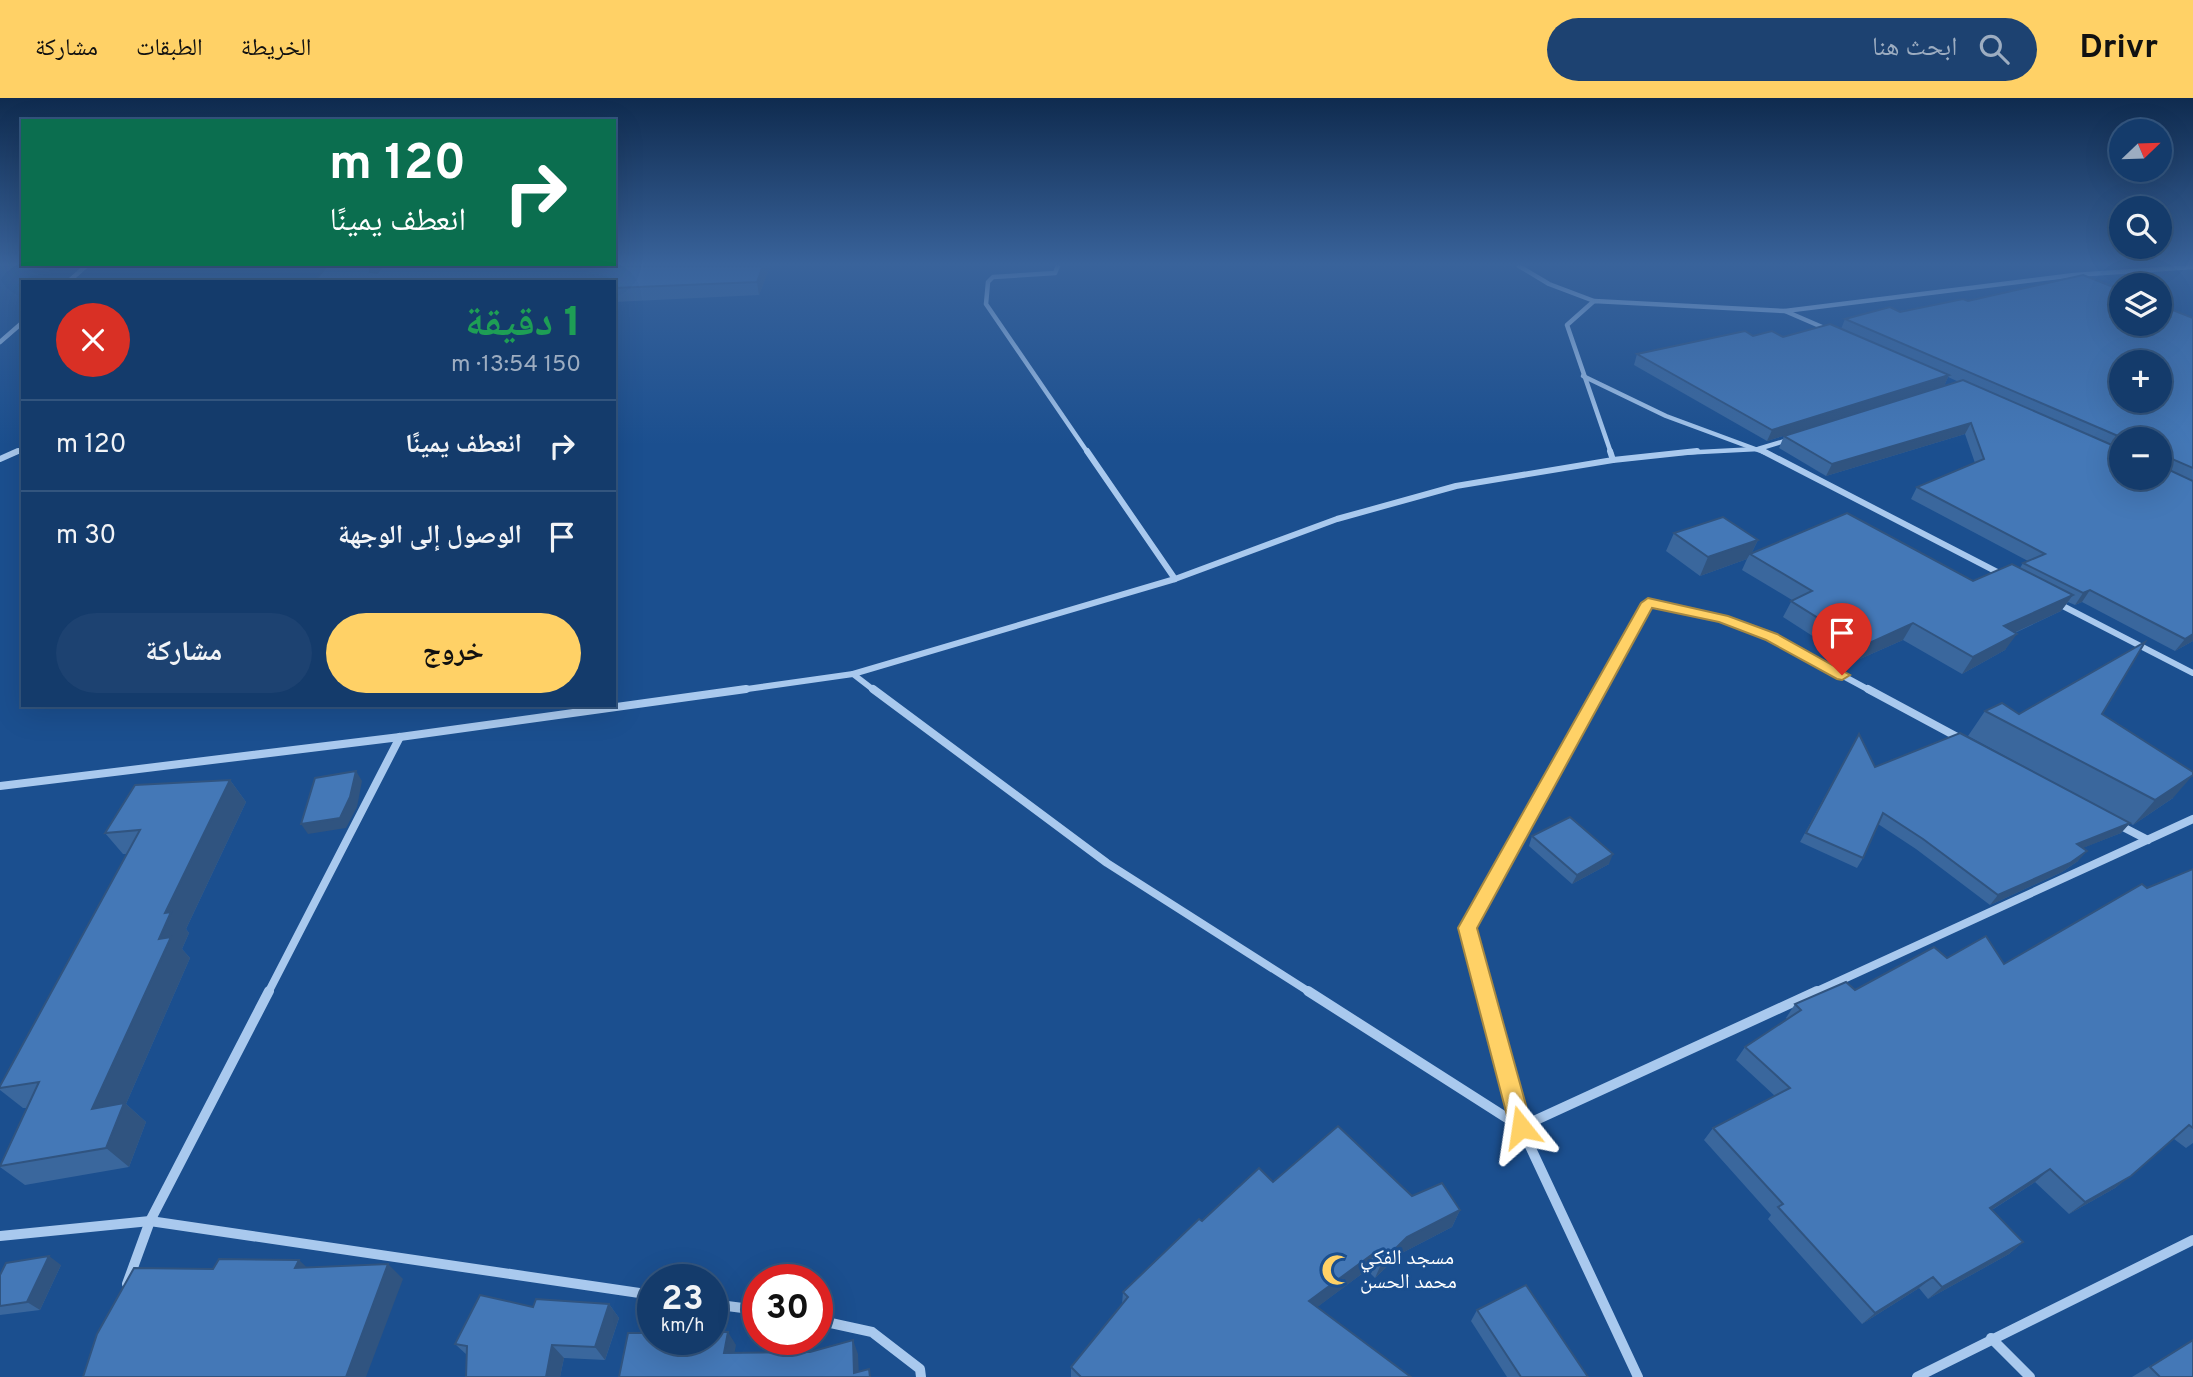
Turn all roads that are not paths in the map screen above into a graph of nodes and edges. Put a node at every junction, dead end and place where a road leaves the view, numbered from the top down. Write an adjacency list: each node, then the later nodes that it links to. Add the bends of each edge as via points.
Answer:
1 (19, 326): 6 (street)
2 (1001, 326): 14 (street)
3 (1567, 326): 7 (street)
4 (1818, 326): 5 (street)
5 (1833, 332)
6 (0, 342)
7 (1583, 376): 9 (street, via 1666,416); 12 (street)
8 (1797, 437): 9 (street)
9 (1758, 449): 12 (street); 13 (street)
10 (21, 450): 11 (street)
11 (0, 459)
12 (1613, 460): 14 (street, via 1430,493 1337,519)
13 (2006, 577)
14 (1175, 579): 17 (street)
15 (2044, 596): 16 (street)
16 (2193, 673)
17 (853, 674): 19 (street); 26 (street, via 1107,863)
18 (616, 707): 20 (street)
19 (616, 707)
20 (400, 737): 22 (street); 27 (street)
21 (1966, 742): 26 (street, via 1772,637 1723,619 1648,603 1467,928)
22 (0, 786)
23 (2193, 819): 25 (street)
24 (2111, 821): 25 (street)
25 (2148, 841): 26 (street)
26 (1521, 1127): 35 (street)
27 (150, 1221): 28 (street); 30 (street); 31 (street)
28 (0, 1236)
29 (2193, 1240): 33 (street)
30 (637, 1293)
31 (122, 1299)
32 (833, 1323): 34 (street, via 872,1332 920,1369)
33 (1991, 1338): 36 (street); 37 (street)
34 (921, 1377)
35 (1638, 1377)
36 (1917, 1377)
37 (2031, 1377)

